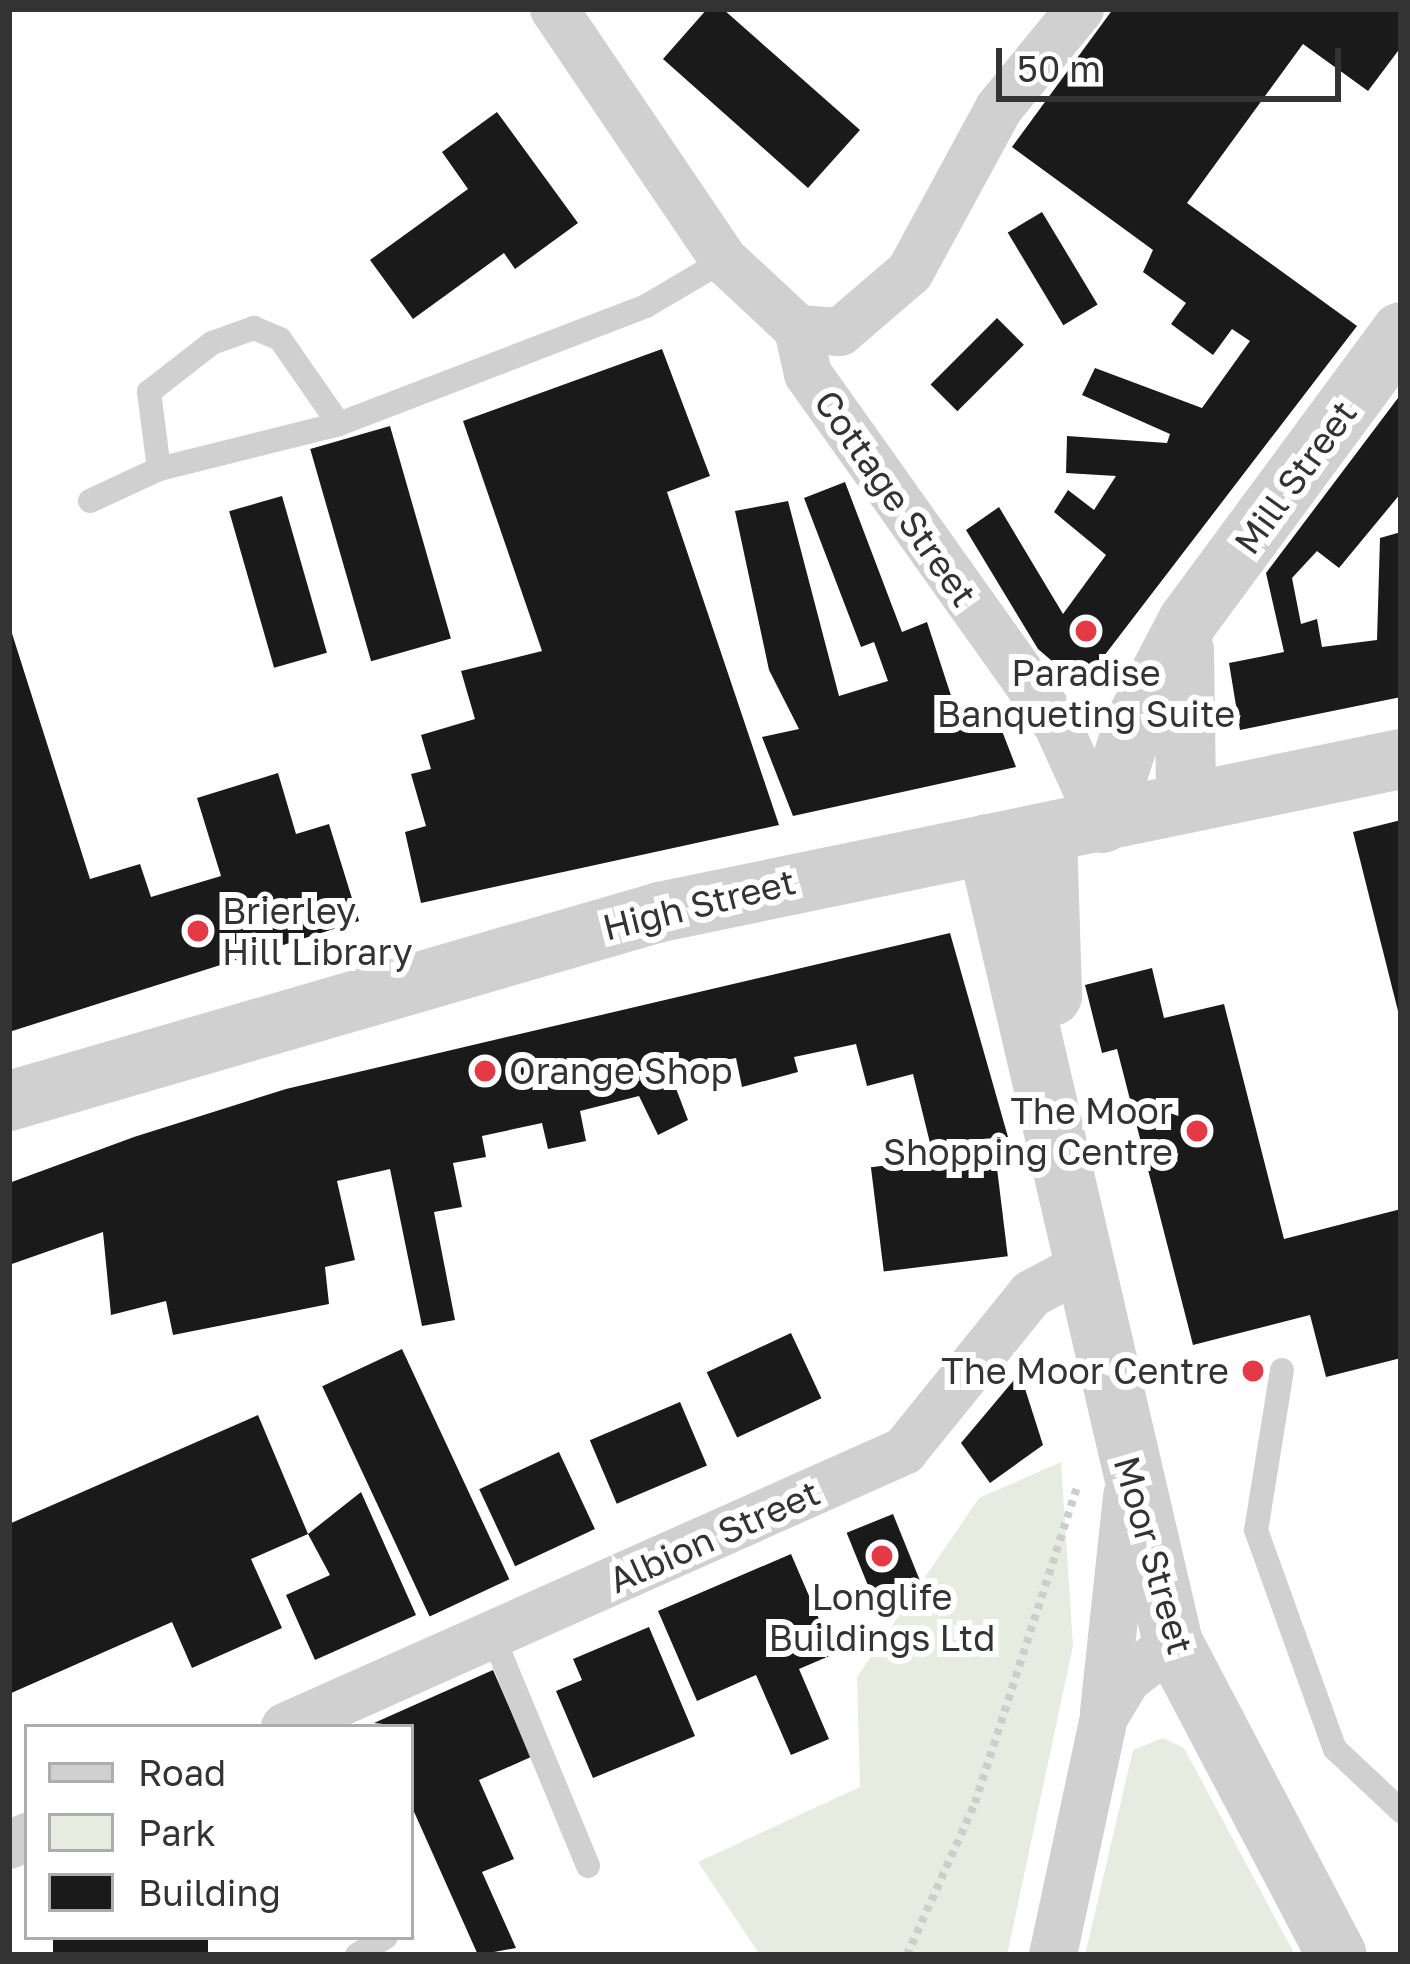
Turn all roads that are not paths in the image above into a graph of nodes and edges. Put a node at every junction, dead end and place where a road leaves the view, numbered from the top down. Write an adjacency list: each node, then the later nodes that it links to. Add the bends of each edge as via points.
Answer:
1 (554, 9): 3 (street)
2 (1080, 9): 4 (street, via 990,122 910,272 840,332)
3 (724, 260): 4 (street); 6 (lane, via 646,306)
4 (799, 329): 12 (street, Cottage Street, via 808,374 1058,726)
5 (1401, 332): 9 (street, Mill Street)
6 (339, 424): 7 (lane); 7 (lane, via 280,339 254,328 212,343 148,392)
7 (159, 469): 8 (lane)
8 (90, 501)
9 (1188, 621): 11 (street, Mill Street, via 1176,704); 12 (street, Mill Street)
10 (1401, 760): 11 (street, High Street)
11 (1186, 801): 12 (street, High Street)
12 (1074, 828): 13 (street, High Street); 15 (street, Moor Street, via 1047,940)
13 (987, 844): 14 (street, High Street, via 422,974); 15 (street, Moor Street)
14 (9, 1101)
15 (1083, 1266): 17 (street, Moor Street); 18 (street, Albion Street, via 1031,1294 904,1451)
16 (1282, 1370): 22 (lane, via 1256,1530 1335,1748)
17 (1102, 1481): 19 (street, Moor Street); 20 (street)
18 (492, 1634): 21 (street, Albion Street); 23 (lane)
19 (1173, 1643): 20 (street, via 1127,1679); 25 (street, Moor Street)
20 (1104, 1717): 24 (street)
21 (294, 1724)
22 (1401, 1811)
23 (588, 1866)
24 (1053, 1955)
25 (1337, 1955)

